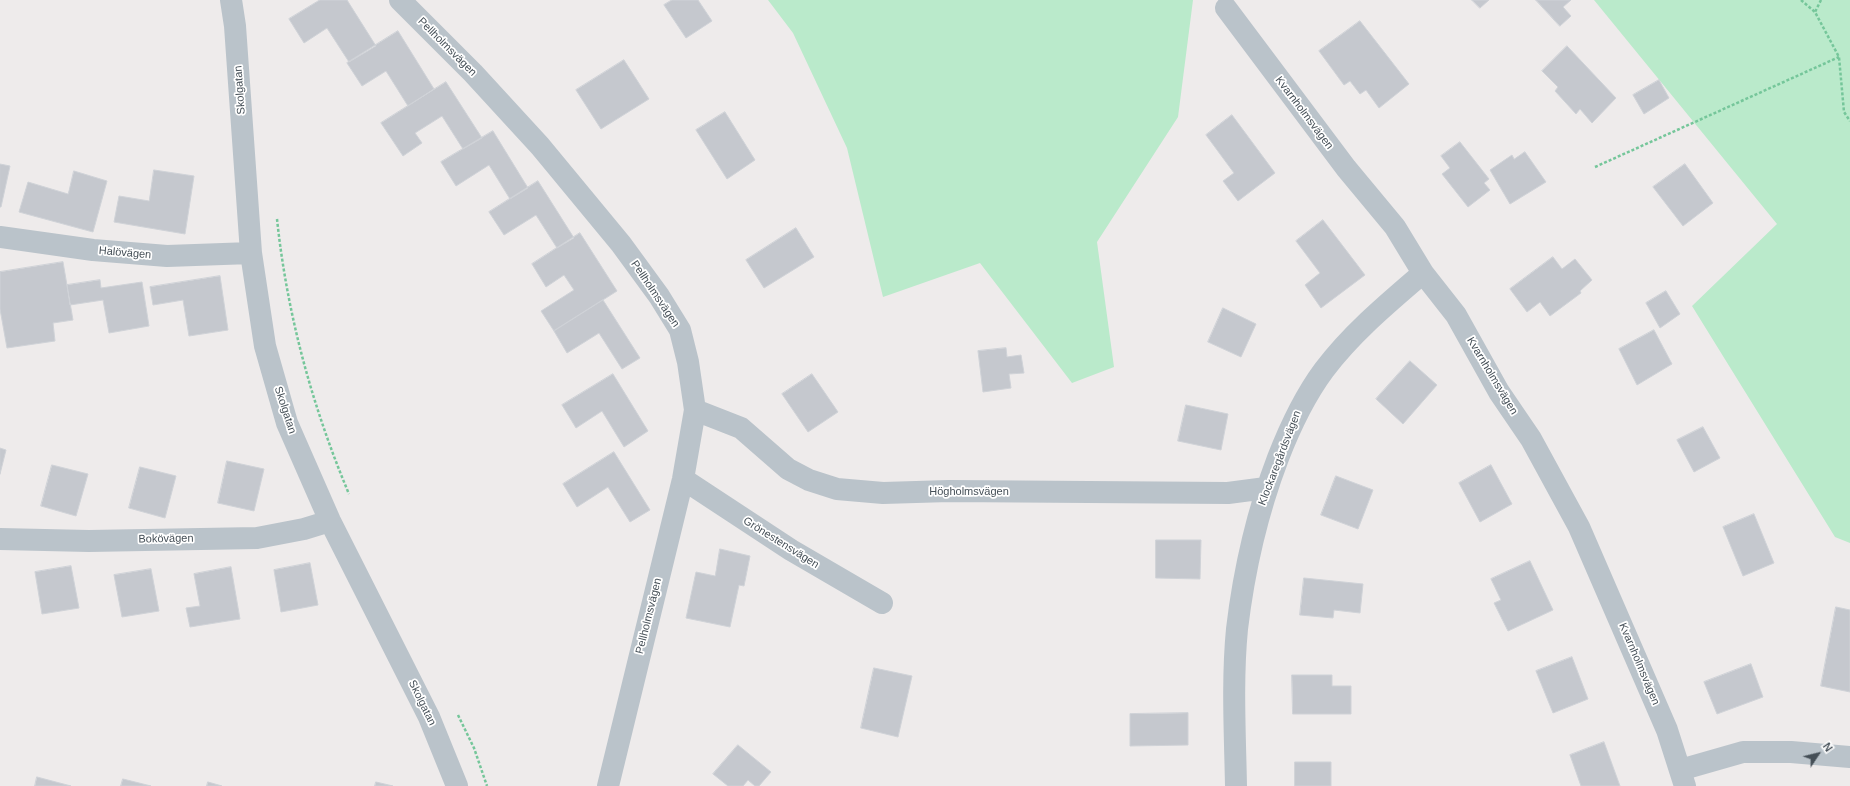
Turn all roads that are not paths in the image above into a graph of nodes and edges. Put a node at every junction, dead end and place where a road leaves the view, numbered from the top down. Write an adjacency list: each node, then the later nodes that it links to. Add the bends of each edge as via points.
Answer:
1 (231, 0): 5 (street, Skolgatan)
2 (400, 0): 7 (street, Pellholmsvägen, via 473,73 540,146 621,244 660,296 680,330)
3 (1226, 8): 6 (street, Kvarnholmsvägen, via 1346,168 1395,228)
4 (0, 237): 5 (street, Halövägen, via 93,250 167,256)
5 (251, 253): 10 (street, Skolgatan, via 265,346 287,423)
6 (1423, 273): 9 (street, Klockaregårdsvägen, via 1358,331 1324,370 1299,409); 14 (street, Kvarnholmsvägen, via 1456,315 1499,392 1531,440 1579,527 1667,730)
7 (695, 410): 8 (street, Pellholmsvägen); 9 (street, Högholmsvägen, via 741,428 788,469 809,480 837,489 883,493 1228,492)
8 (683, 479): 12 (street, Grönestensvägen, via 791,550); 16 (street, Pellholmsvägen)
9 (1266, 488): 17 (street, Klockaregårdsvägen, via 1252,538 1237,629)
10 (330, 522): 11 (street, Bokövägen, via 257,538 88,541); 15 (street, Skolgatan, via 429,717)
11 (0, 539)
12 (882, 603)
13 (1850, 757): 14 (street, via 1791,752 1743,752)
14 (1683, 778)
15 (458, 786)
16 (608, 786)
17 (1236, 786)

